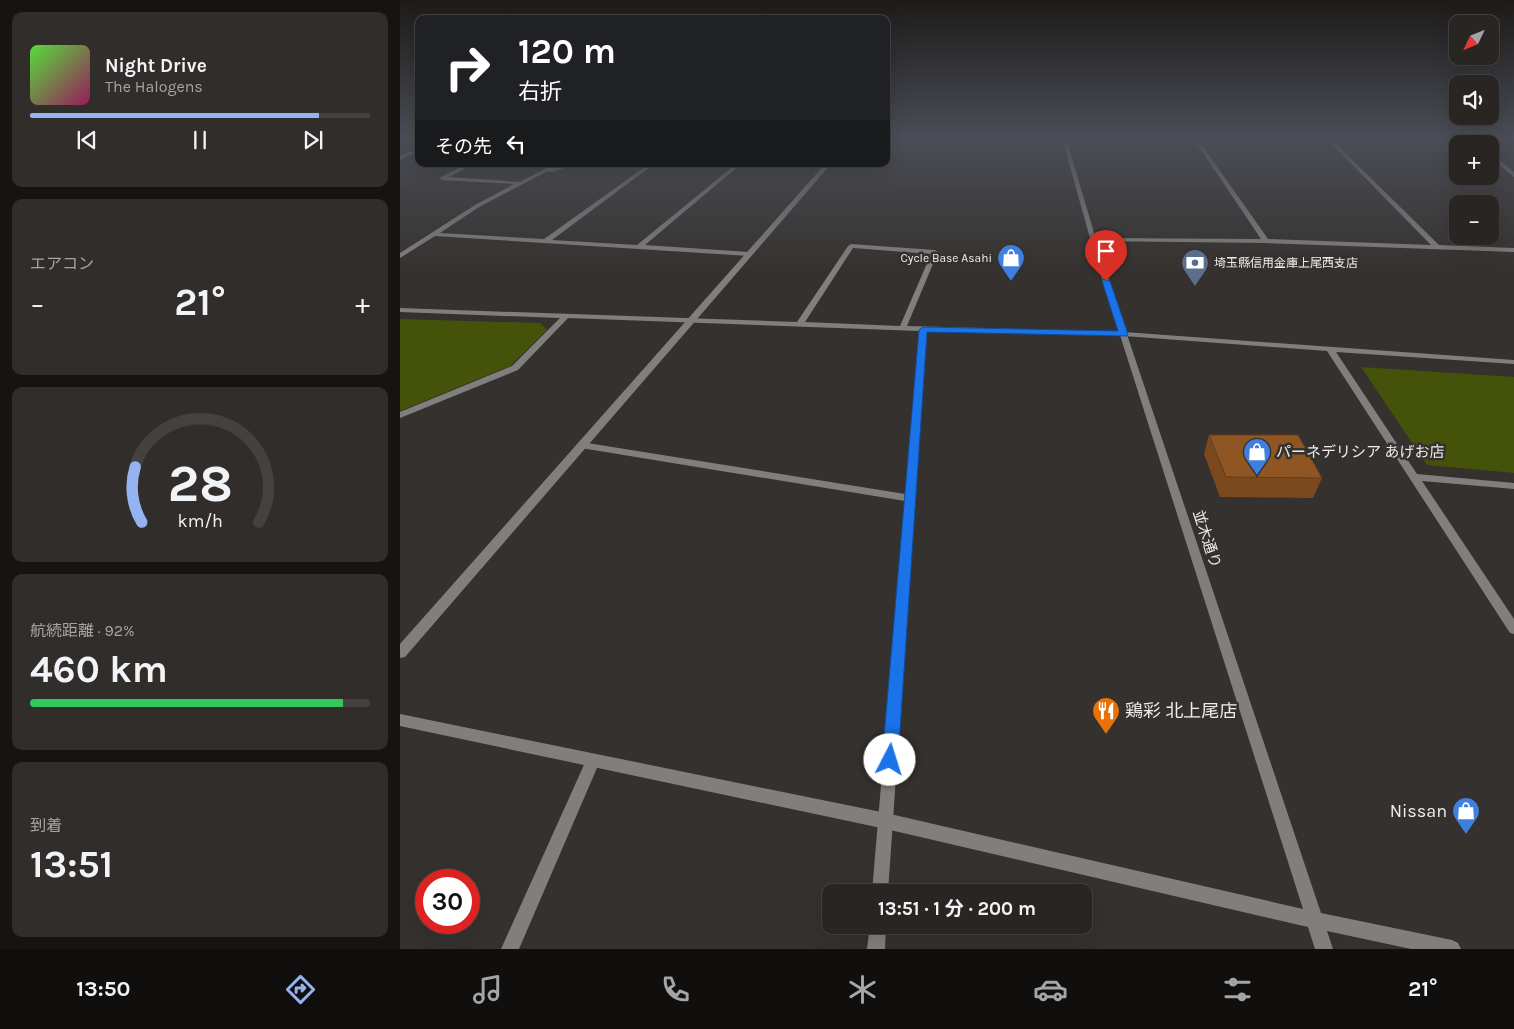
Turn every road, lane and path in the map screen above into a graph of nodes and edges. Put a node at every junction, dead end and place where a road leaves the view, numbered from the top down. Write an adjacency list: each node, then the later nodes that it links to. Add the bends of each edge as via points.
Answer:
1 (509, 182): 8 (street)
2 (627, 182): 11 (street)
3 (717, 182): 13 (street)
4 (812, 182): 16 (street)
5 (1077, 182): 10 (street, 並木通り)
6 (1225, 182): 12 (street)
7 (1372, 182): 14 (street)
8 (520, 183): 9 (street)
9 (434, 234): 11 (street); 17 (street)
10 (1094, 240): 12 (street); 24 (street, 並木通り)
11 (546, 241): 13 (street)
12 (1266, 241): 14 (street)
13 (639, 247): 16 (street)
14 (1437, 247): 15 (street)
15 (1514, 250)
16 (749, 254): 20 (street)
17 (400, 256)
18 (400, 310): 19 (street)
19 (566, 316): 20 (street); 27 (street, via 515,368)
20 (691, 320): 21 (street); 28 (street)
21 (800, 324): 22 (street); 22 (street, via 851,246 935,252)
22 (902, 328): 23 (street)
23 (923, 330): 24 (street); 31 (street)
24 (1124, 334): 25 (street); 38 (street, 並木通り)
25 (1330, 350): 26 (street); 29 (street)
26 (1514, 362)
27 (400, 415)
28 (581, 445): 31 (street); 33 (street)
29 (1414, 477): 30 (street); 32 (street)
30 (1514, 486)
31 (910, 498): 36 (street)
32 (1514, 629)
33 (400, 653)
34 (400, 720): 35 (street)
35 (594, 761): 36 (street); 40 (street)
36 (886, 821): 37 (street); 38 (street)
37 (881, 884)
38 (1315, 920): 42 (street, 並木通り); 43 (street)
39 (877, 934): 41 (street)
40 (510, 949)
41 (876, 949)
42 (1324, 949)
43 (1452, 949)

